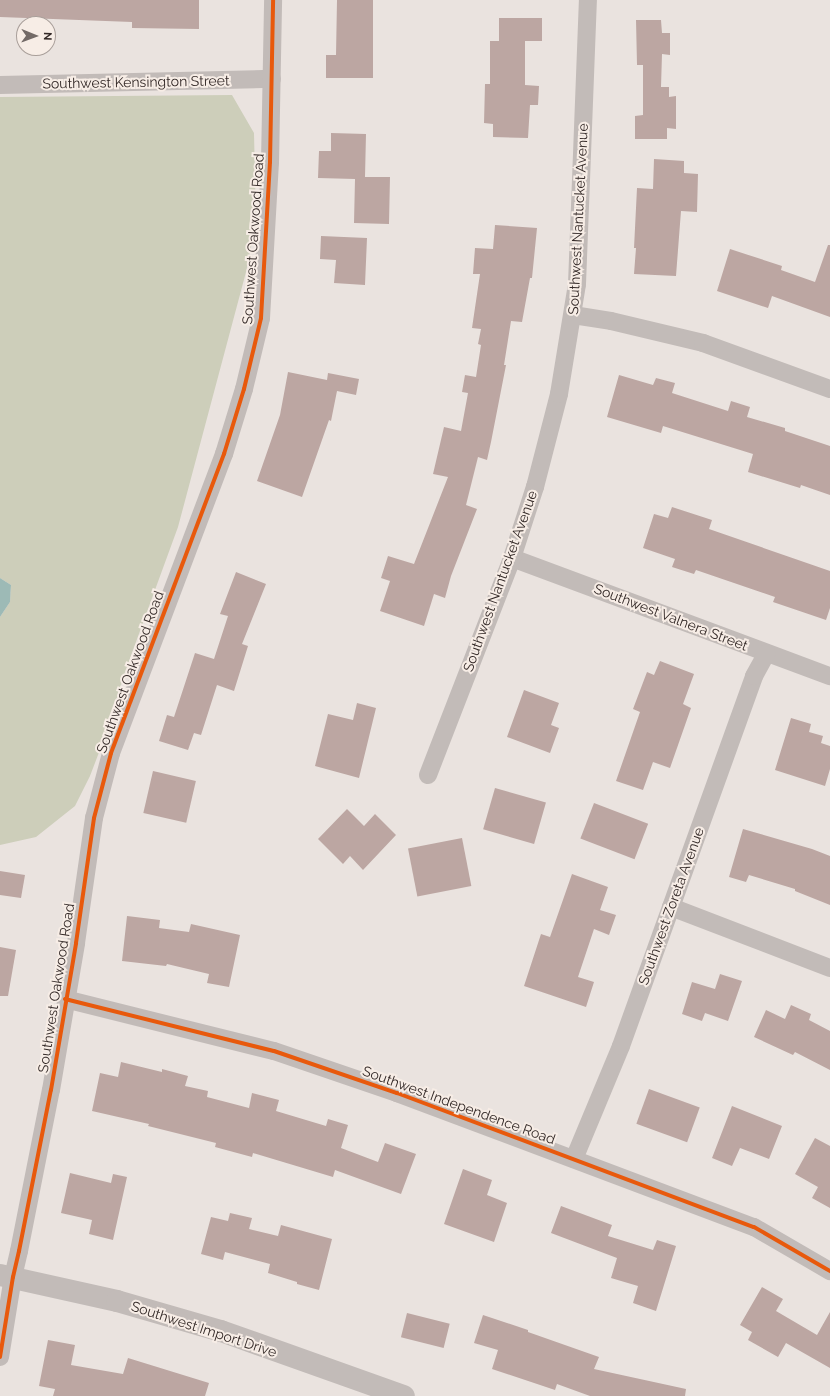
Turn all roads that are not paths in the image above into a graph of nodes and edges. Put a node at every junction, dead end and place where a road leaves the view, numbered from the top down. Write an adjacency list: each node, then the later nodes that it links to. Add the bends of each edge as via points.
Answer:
1 (273, 0): 3 (street, Southwest Oakwood Road)
2 (588, 0): 5 (street, Southwest Nantucket Avenue, via 577,284)
3 (272, 79): 4 (street, Southwest Kensington Street); 13 (street, Southwest Oakwood Road, via 261,318 244,389 224,454 111,753 94,818)
4 (0, 85)
5 (573, 315): 6 (street, via 611,321 703,343); 7 (street, Southwest Nantucket Avenue, via 555,408 535,488)
6 (830, 389)
7 (512, 558): 8 (street, Southwest Valnera Street); 10 (street, Southwest Nantucket Avenue)
8 (767, 654): 9 (street, Southwest Valnera Street); 11 (street, Southwest Zoreta Avenue, via 754,676)
9 (830, 676)
10 (428, 775)
11 (671, 908): 12 (street); 14 (street, Southwest Zoreta Avenue, via 621,1046)
12 (830, 968)
13 (65, 999): 14 (street, Southwest Independence Road, via 274,1051 397,1093); 16 (street, Southwest Oakwood Road, via 51,1090 19,1251)
14 (574, 1159): 15 (street, Southwest Independence Road, via 754,1227)
15 (830, 1271)
16 (6, 1276): 17 (street, Southwest Oakwood Road); 18 (street, Southwest Import Drive, via 117,1301 222,1331)
17 (0, 1356)
18 (404, 1396)

